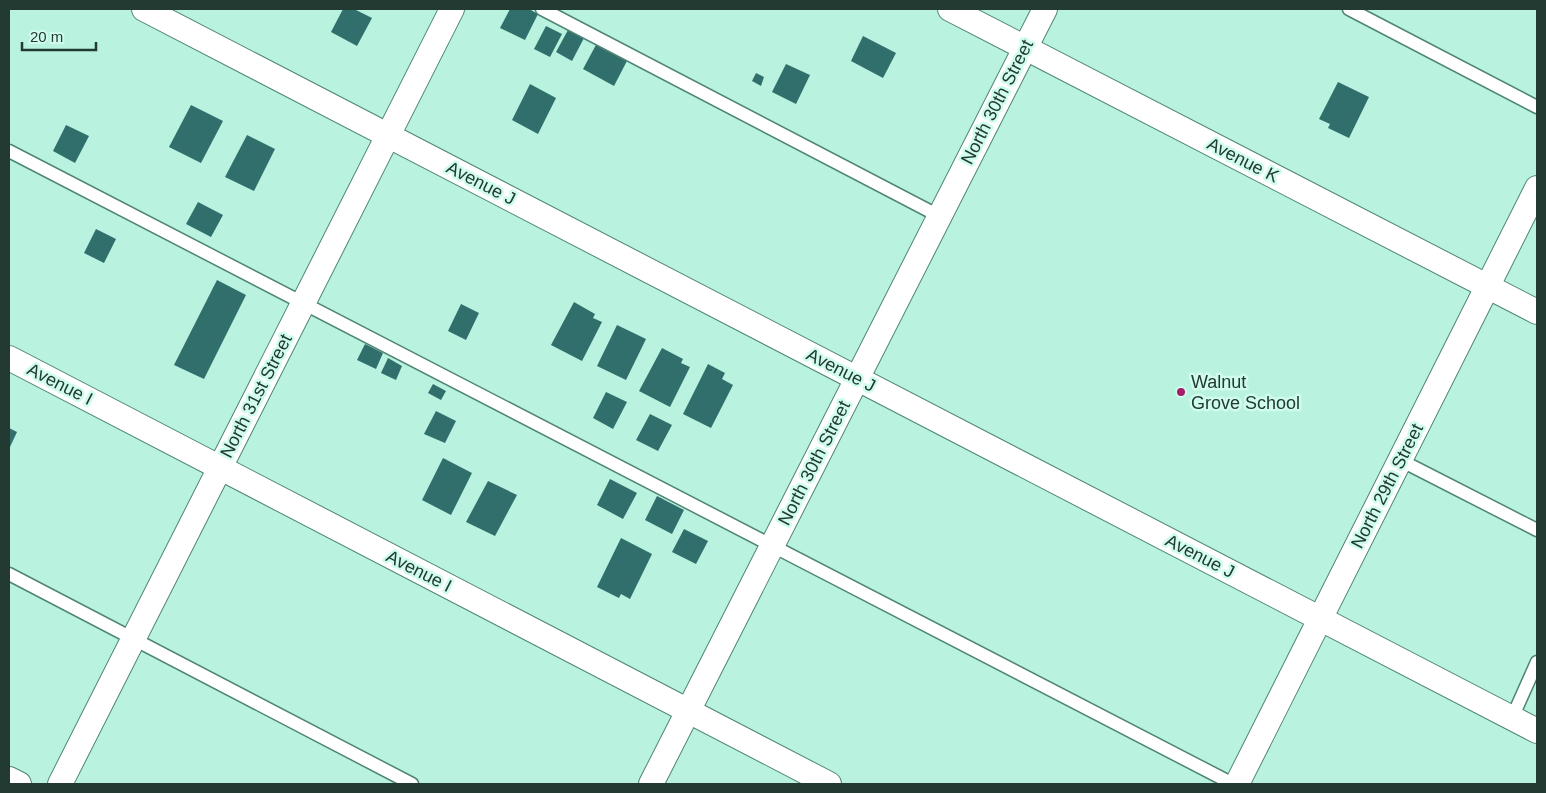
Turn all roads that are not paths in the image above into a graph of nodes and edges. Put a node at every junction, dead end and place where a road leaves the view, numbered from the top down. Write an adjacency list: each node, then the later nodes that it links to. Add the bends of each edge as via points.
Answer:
1 (144, 9): 9 (street, Avenue J)
2 (452, 9): 9 (street, North 31st Street)
3 (542, 9): 12 (lane)
4 (950, 9): 7 (street, Avenue K)
5 (1045, 9): 7 (street, North 30th Street)
6 (1349, 9): 8 (lane)
7 (1025, 48): 12 (street, North 30th Street); 13 (street, Avenue K)
8 (1537, 107)
9 (388, 135): 14 (street, North 31st Street); 17 (street, Avenue J)
10 (9, 151): 14 (lane)
11 (1537, 188): 13 (street, North 29th Street)
12 (939, 216): 17 (street, North 30th Street)
13 (1488, 286): 15 (street, Avenue K); 18 (street, North 29th Street)
14 (302, 304): 19 (street, North 31st Street); 21 (lane)
15 (1537, 312)
16 (9, 358): 19 (street, Avenue I)
17 (857, 378): 21 (street, North 30th Street); 23 (street, Avenue J)
18 (1400, 460): 20 (lane); 23 (street, North 29th Street)
19 (220, 468): 24 (street, North 31st Street); 26 (street, Avenue I)
20 (1537, 530)
21 (771, 547): 26 (street, North 30th Street); 35 (lane)
22 (9, 574): 24 (lane)
23 (1321, 618): 27 (street, Avenue J); 36 (street, North 29th Street)
24 (133, 639): 31 (street, North 31st Street); 32 (lane)
25 (1537, 662): 27 (lane)
26 (688, 711): 33 (street, North 30th Street); 34 (street, Avenue I)
27 (1512, 718): 28 (street, Avenue J)
28 (1537, 731)
29 (9, 779): 30 (street)
30 (19, 784)
31 (60, 784)
32 (412, 784)
33 (651, 784)
34 (829, 784)
35 (1233, 784)
36 (1237, 784)

